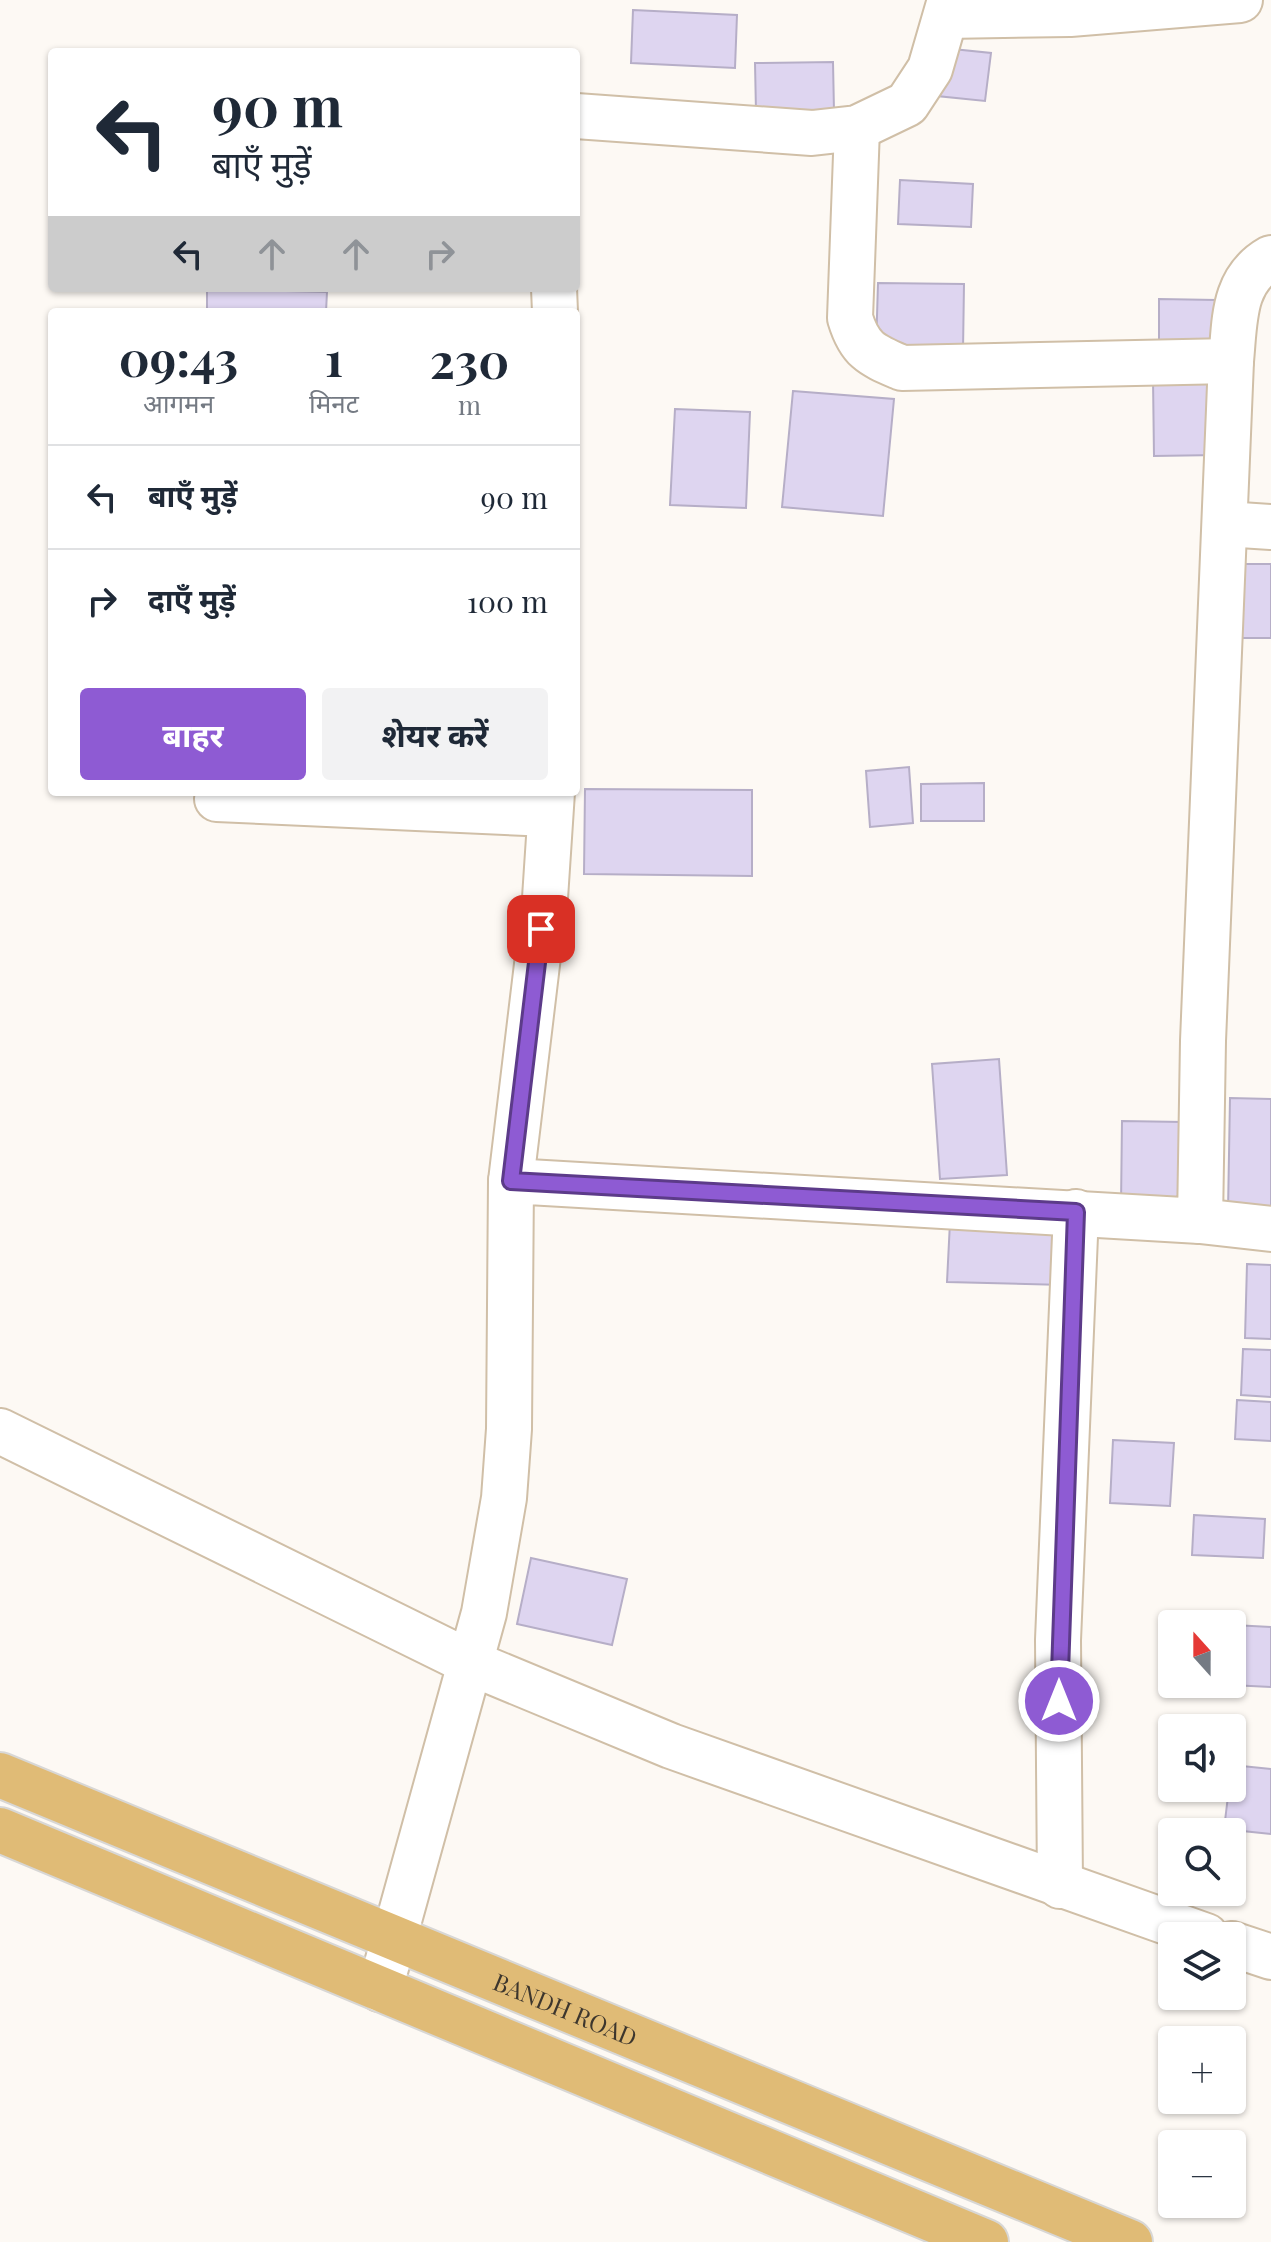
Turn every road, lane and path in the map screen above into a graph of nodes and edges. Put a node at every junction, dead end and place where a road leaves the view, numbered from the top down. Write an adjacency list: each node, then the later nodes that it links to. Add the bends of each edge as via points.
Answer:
1 (1240, 0): 2 (street, via 1070,14)
2 (948, 8): 4 (street, via 930,69 907,104)
3 (580, 116): 4 (street, via 812,133)
4 (857, 128): 6 (street, via 850,318 857,342 877,357 902,368)
5 (1271, 258): 6 (street, via 1256,266 1243,283)
6 (1231, 361): 7 (street)
7 (1225, 524): 8 (street); 13 (street)
8 (1271, 527)
9 (217, 799): 10 (street)
10 (551, 803): 11 (street, via 545,898)
11 (511, 1181): 12 (street); 16 (street, via 504,1498)
12 (1076, 1212): 13 (street); 19 (street, via 1058,1640)
13 (1200, 1221): 14 (street)
14 (1271, 1229)
15 (0, 1431): 16 (street)
16 (471, 1663): 19 (street, via 671,1746); 21 (street)
17 (0, 1775): 21 (main road, BANDH ROAD)
18 (0, 1830): 24 (main road)
19 (1060, 1886): 20 (street)
20 (1165, 1922)
21 (394, 1937): 24 (street); 26 (main road, BANDH ROAD)
22 (1246, 1949): 23 (street)
23 (1271, 1957)
24 (380, 1989): 25 (main road)
25 (986, 2242)
26 (1130, 2242)

